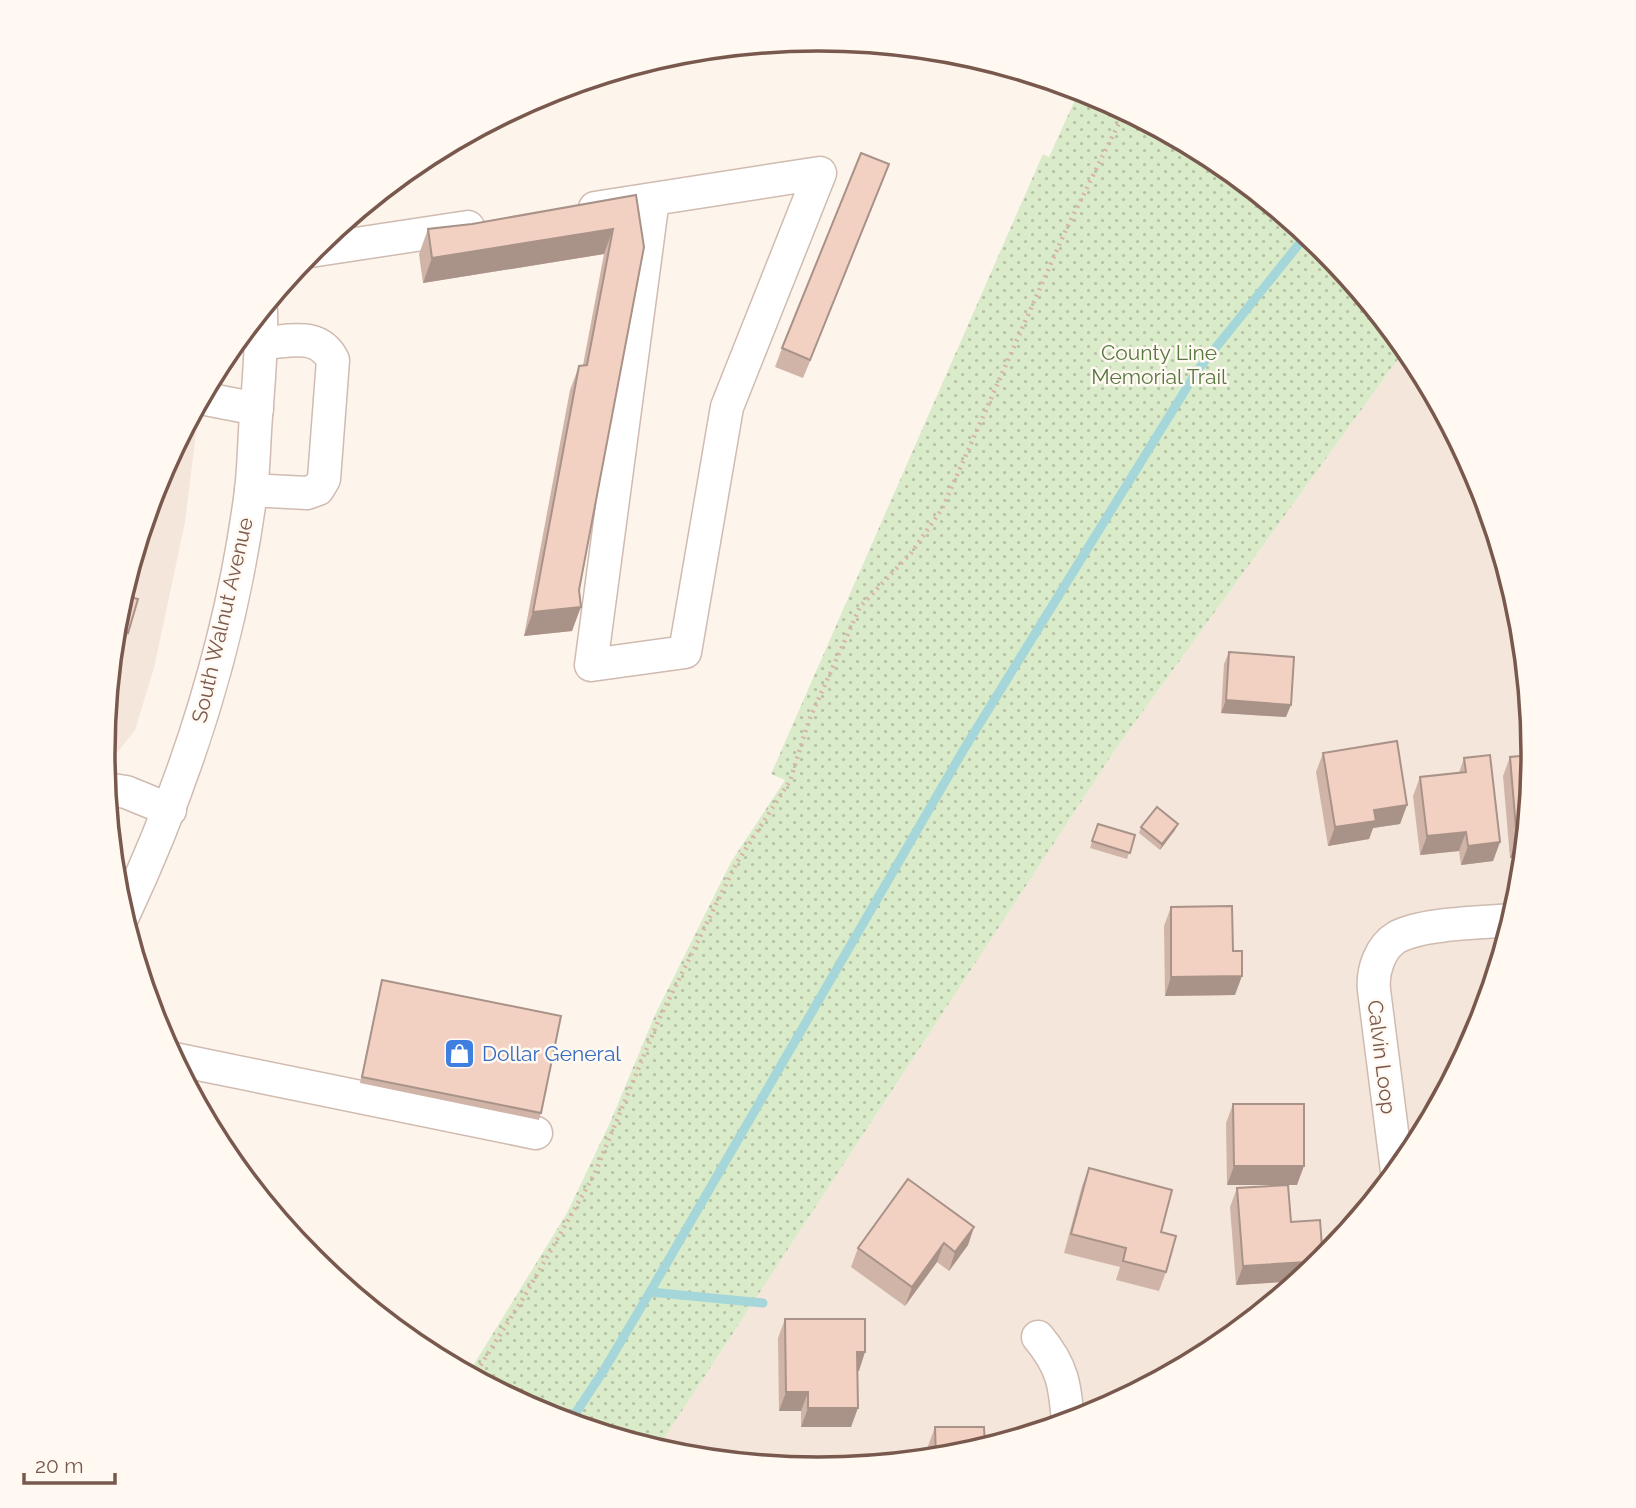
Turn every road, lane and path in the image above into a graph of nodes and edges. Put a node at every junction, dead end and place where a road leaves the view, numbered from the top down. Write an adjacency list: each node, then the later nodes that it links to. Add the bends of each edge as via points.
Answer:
1 (1121, 119): 19 (path, via 1064,234 942,509 911,553 860,607 809,720 790,781 736,864 685,965 594,1175)
2 (653, 199): 2 (street, via 820,173 727,407 685,652 591,665); 3 (street)
3 (572, 211)
4 (491, 224): 5 (street)
5 (330, 248)
6 (261, 325): 7 (street, South Walnut Avenue)
7 (261, 343): 9 (street, South Walnut Avenue); 10 (street, via 312,341 327,347 333,360 324,479 318,489 307,494)
8 (210, 400): 9 (street)
9 (257, 409): 10 (street, South Walnut Avenue)
10 (251, 490): 12 (street, South Walnut Avenue, via 216,660)
11 (116, 791): 12 (street)
12 (170, 810): 13 (street, South Walnut Avenue)
13 (130, 900)
14 (1501, 921): 17 (street, Calvin Loop, via 1427,929 1396,938 1378,961 1373,978)
15 (185, 1061): 16 (street)
16 (536, 1133)
17 (1395, 1156)
18 (1038, 1337): 20 (street, via 1053,1355 1062,1377)
19 (478, 1369)
20 (1067, 1412)

